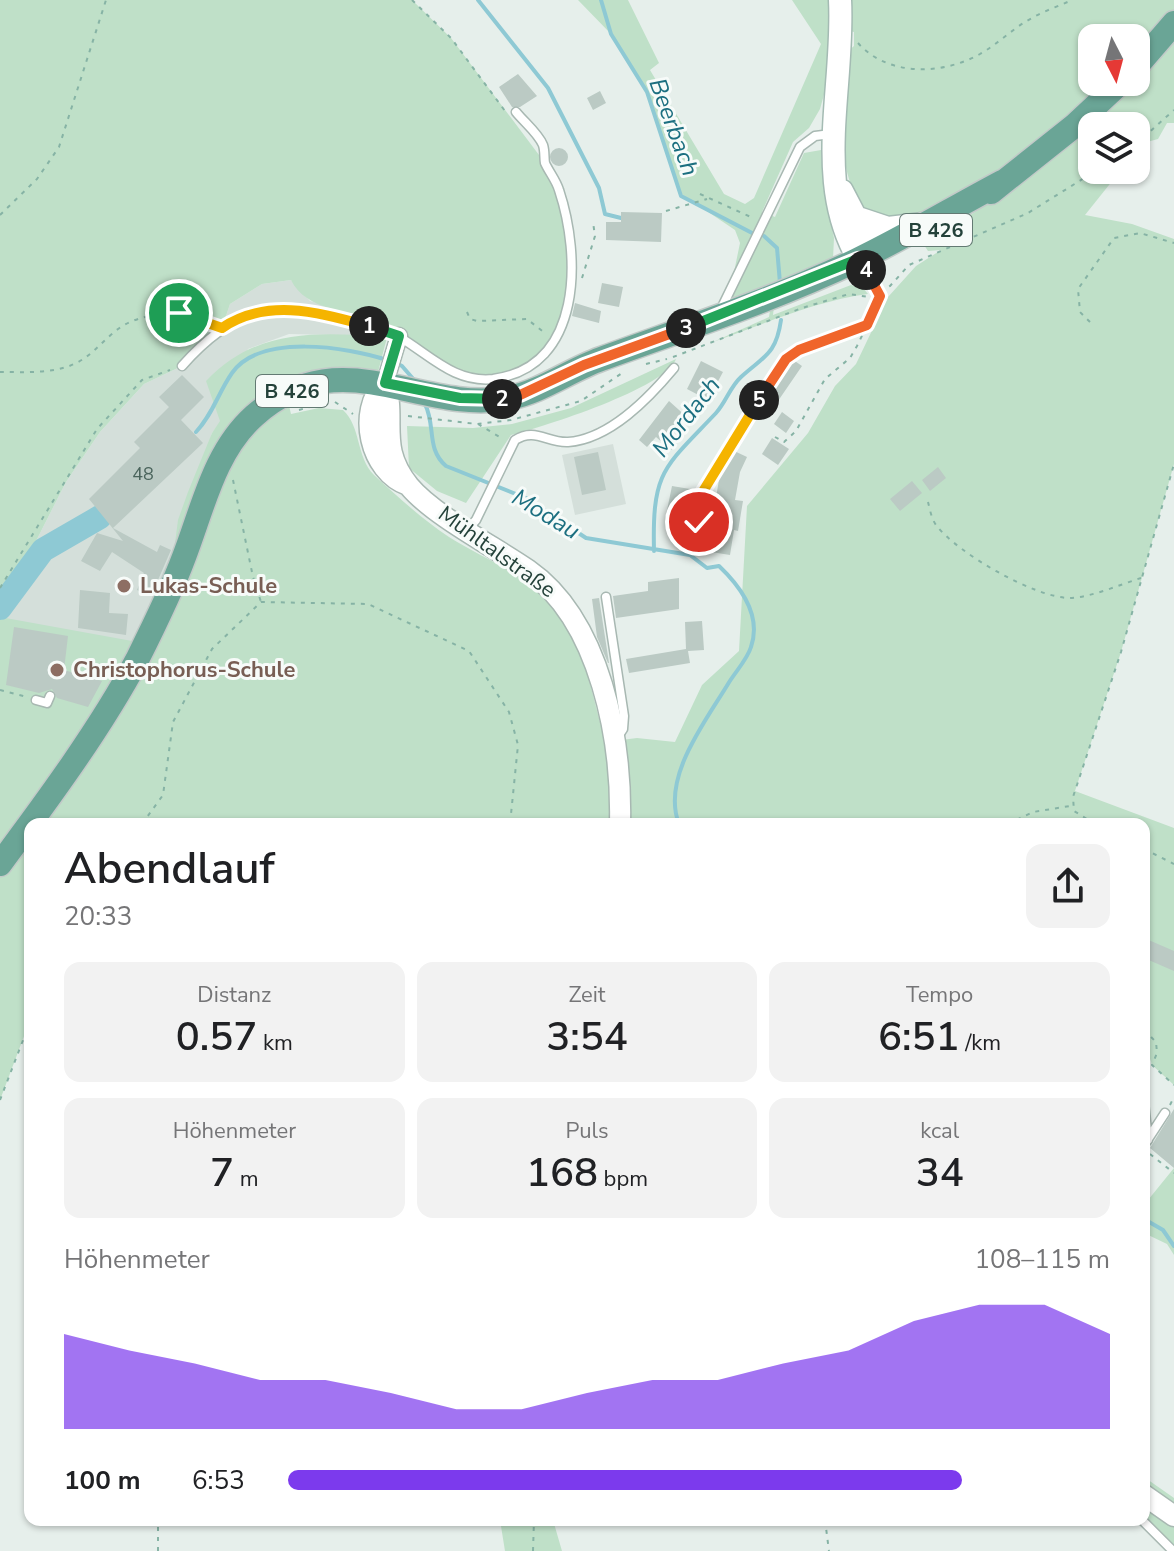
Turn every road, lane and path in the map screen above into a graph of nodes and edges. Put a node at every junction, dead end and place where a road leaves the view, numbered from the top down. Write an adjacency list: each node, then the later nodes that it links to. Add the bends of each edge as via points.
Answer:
1 (106, 0): 19 (path, via 59,147 37,179)
2 (412, 0): 10 (path, via 451,38)
3 (840, 0): 6 (main road)
4 (1072, 0): 6 (path, via 1032,18 978,55 930,69 879,60)
5 (1174, 23): 7 (main road)
6 (842, 29): 12 (main road)
7 (1150, 51)
8 (1106, 96): 14 (main road, B 426)
9 (1174, 110): 11 (path)
10 (513, 115): 26 (lane, via 544,146 545,163 559,187)
11 (1150, 131)
12 (832, 134): 13 (main road); 22 (lane, via 815,136 800,147)
13 (835, 175): 20 (main road); 25 (main road, via 844,228)
14 (1002, 182): 23 (main road, B 426); 25 (main road, B 426, via 943,226)
15 (1078, 182): 25 (path, via 1028,213 909,265)
16 (700, 194): 17 (path)
17 (709, 198): 18 (path); 22 (path)
18 (666, 211)
19 (0, 215)
20 (858, 218): 23 (main road, via 888,228); 25 (main road)
21 (593, 222): 26 (path, via 586,274)
22 (765, 224): 28 (lane)
23 (924, 224): 25 (main road, B 426)
24 (1174, 243): 29 (path, via 1140,233 1114,238 1078,289 1080,312)
25 (868, 269): 28 (main road, B 426); 30 (path, via 879,301); 35 (path, via 869,297 849,294 802,308)
26 (576, 280): 33 (lane)
27 (467, 312): 33 (path, via 477,321 534,321)
28 (730, 314): 34 (main road, B 426); 39 (main road, B 426, via 584,365 520,395)
29 (1090, 322)
30 (867, 325): 43 (path, via 850,358 816,393 796,431 784,442); 48 (path, via 786,359 714,470)
31 (222, 328): 32 (lane, via 250,315 292,309 375,327); 36 (lane); 38 (path, via 188,314 163,314 122,326 69,366)
32 (396, 344): 33 (lane, via 471,379 491,379 527,367); 39 (street)
33 (553, 344)
34 (669, 360): 39 (main road, B 426, via 602,372 524,407 482,414); 44 (lane, via 641,405 603,429 569,442 532,433)
35 (643, 365)
36 (182, 366): 51 (path, via 142,380 97,429)
37 (628, 368): 42 (path, via 581,401)
38 (0, 372)
39 (408, 398): 42 (path); 45 (main road, B 426, via 336,380 290,392 252,418); 49 (street, Mühltalstraße, via 370,425 376,453 387,474)
40 (332, 400): 41 (path)
41 (291, 412)
42 (477, 424): 44 (path)
43 (775, 437)
44 (514, 443): 49 (lane)
45 (228, 464): 53 (path); 59 (main road, B 426, via 135,662)
46 (1174, 464): 50 (path)
47 (928, 502): 50 (path, via 936,526 951,540 1046,593 1074,598)
48 (700, 505): 48 (path, via 689,513 699,522 707,511)
49 (472, 525): 57 (street, Mühltalstraße, via 548,585 570,611 588,649)
50 (1142, 578): 58 (path)
51 (0, 588)
52 (606, 597): 57 (lane, via 624,716)
53 (261, 602): 60 (path, via 212,649 192,685 173,722 163,795); 61 (path, via 368,604 469,651 509,712 518,745)
54 (0, 690): 56 (path)
55 (50, 696): 56 (lane, via 47,703)
56 (36, 700)
57 (615, 742): 62 (street, Mühltalstraße)
58 (1072, 806): 63 (path); 64 (path)
59 (31, 818)
60 (146, 818)
61 (511, 818)
62 (620, 818)
63 (1020, 818)
64 (1084, 818)
65 (24, 828): 67 (main road, B 426)
66 (1150, 852): 68 (path)
67 (0, 864)
68 (1174, 864)
69 (1150, 1036): 71 (path, via 1157,1053 1152,1065)
70 (24, 1038): 72 (path)
71 (1174, 1085)
72 (0, 1100)
73 (1165, 1113): 74 (lane)
74 (1150, 1136)
75 (1150, 1149): 76 (path)
76 (1174, 1173)
77 (1150, 1499): 78 (street)
78 (1174, 1516)
79 (158, 1526): 83 (path)
80 (534, 1526): 84 (path)
81 (826, 1526): 85 (path)
82 (1148, 1526): 86 (lane)
83 (158, 1551)
84 (533, 1551)
85 (829, 1551)
86 (1173, 1551)

